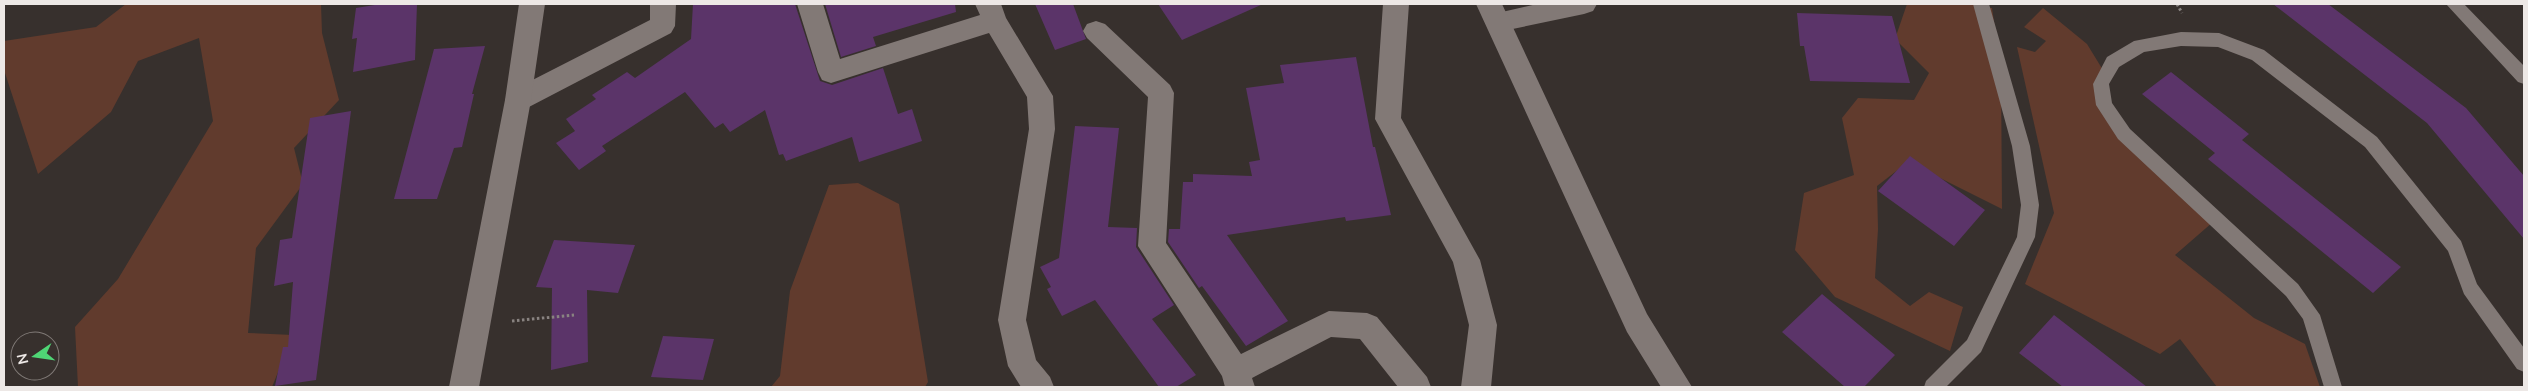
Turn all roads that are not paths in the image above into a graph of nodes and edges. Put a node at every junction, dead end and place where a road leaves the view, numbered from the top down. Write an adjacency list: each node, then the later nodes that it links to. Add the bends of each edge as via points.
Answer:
1 (532, 4): 12 (street)
2 (663, 4): 12 (street, via 662,26)
3 (810, 4): 8 (street, via 831,72)
4 (1396, 4): 18 (street, via 1388,119 1466,260 1483,325)
5 (1584, 4): 9 (street)
6 (1981, 4): 20 (lane, via 2021,146 2030,205 2026,237 1974,346)
7 (2454, 4): 11 (lane)
8 (992, 12): 16 (street, via 1040,96 1042,129 1012,320 1023,366)
9 (1494, 13): 19 (street, via 1637,323)
10 (1096, 31): 14 (street, via 1161,93 1152,246)
11 (2524, 77)
12 (518, 100): 15 (street)
13 (2524, 363): 21 (lane, via 2470,288 2455,247 2371,142 2258,55 2220,40 2182,39 2140,46 2113,62 2101,84 2104,105 2124,134 2292,290 2311,315)
14 (1238, 379): 17 (street, via 1329,324 1367,326)
15 (464, 387)
16 (1040, 387)
17 (1416, 387)
18 (1476, 387)
19 (1677, 387)
20 (1933, 387)
21 (2333, 387)

